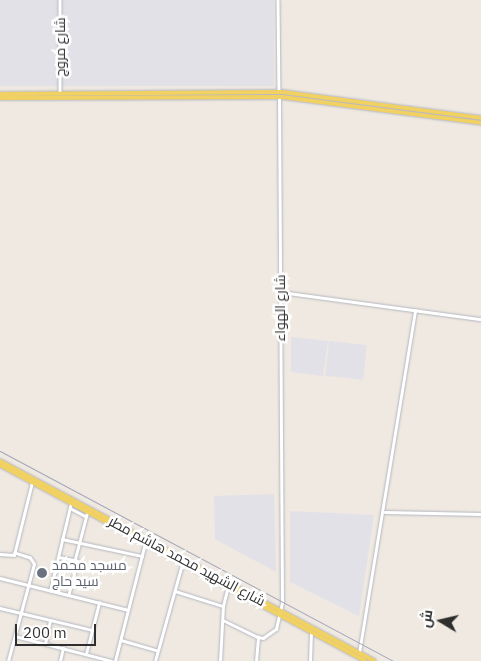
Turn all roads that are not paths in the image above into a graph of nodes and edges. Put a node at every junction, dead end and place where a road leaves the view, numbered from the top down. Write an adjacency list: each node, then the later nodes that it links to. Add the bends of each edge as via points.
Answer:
1 (60, 0): 3 (street, شارع مروج)
2 (278, 0): 5 (street, شارع الهواء)
3 (60, 93): 4 (main road); 6 (main road)
4 (0, 94)
5 (279, 94): 6 (main road); 8 (main road); 9 (main road); 10 (street, شارع الهواء)
6 (150, 95): 7 (main road)
7 (0, 98)
8 (481, 118)
9 (481, 123)
10 (280, 292): 11 (street); 41 (street, شارع الهواء)
11 (415, 311): 12 (street); 19 (street)
12 (481, 319)
13 (0, 461): 18 (main road, شارع الشهيد محمد هاشم مطر)
14 (0, 465): 15 (main road, شارع الشهيد محمد هاشم مطر)
15 (32, 482): 16 (main road, شارع الشهيد محمد هاشم مطر); 24 (street)
16 (71, 503): 17 (street); 18 (main road, شارع الشهيد محمد هاشم مطر)
17 (70, 508): 18 (street); 21 (street)
18 (87, 512): 22 (main road, شارع الشهيد محمد هاشم مطر); 23 (street)
19 (384, 512): 20 (street); 52 (street)
20 (481, 514)
21 (62, 539): 23 (street); 27 (street)
22 (146, 541): 26 (street); 29 (main road, شارع الشهيد محمد هاشم مطر); 32 (main road, شارع الشهيد محمد هاشم مطر)
23 (79, 542): 26 (street); 28 (street)
24 (15, 553): 25 (street, via 11,557); 31 (street, via 33,560)
25 (0, 554)
26 (142, 556): 39 (street)
27 (59, 557): 28 (street); 33 (street)
28 (75, 559): 35 (street, via 78,564)
29 (183, 563): 32 (main road, شارع الشهيد محمد هاشم مطر); 34 (street)
30 (0, 578): 31 (street)
31 (28, 585): 33 (street); 40 (street)
32 (228, 585): 37 (street); 41 (main road, شارع الشهيد محمد هاشم مطر)
33 (50, 591): 35 (street)
34 (175, 591): 37 (street); 51 (street)
35 (69, 596): 36 (street)
36 (99, 603): 39 (street); 44 (street)
37 (223, 606): 42 (street)
38 (0, 608): 40 (street)
39 (128, 610): 48 (street)
40 (20, 613): 43 (street); 46 (street)
41 (280, 613): 45 (main road, شارع الشهيد محمد هاشم مطر); 47 (street, via 274,632); 52 (main road, شارع الشهيد محمد هاشم مطر)
42 (223, 620): 47 (street); 59 (street)
43 (50, 621): 44 (street); 49 (street)
44 (92, 630): 53 (street)
45 (311, 632): 54 (street); 62 (main road, شارع الشهيد محمد هاشم مطر)
46 (14, 636): 49 (street); 55 (street)
47 (258, 637): 60 (street)
48 (121, 640): 51 (street); 57 (street)
49 (45, 644): 50 (street)
50 (63, 648): 53 (street); 56 (street)
51 (158, 650): 58 (street)
52 (359, 653): 63 (main road, شارع الشهيد محمد هاشم مطر)
53 (86, 654): 57 (street)
54 (310, 660): 61 (street)
55 (8, 661)
56 (60, 661)
57 (114, 661)
58 (155, 661)
59 (220, 661)
60 (256, 661)
61 (314, 661)
62 (365, 661)
63 (374, 661)

